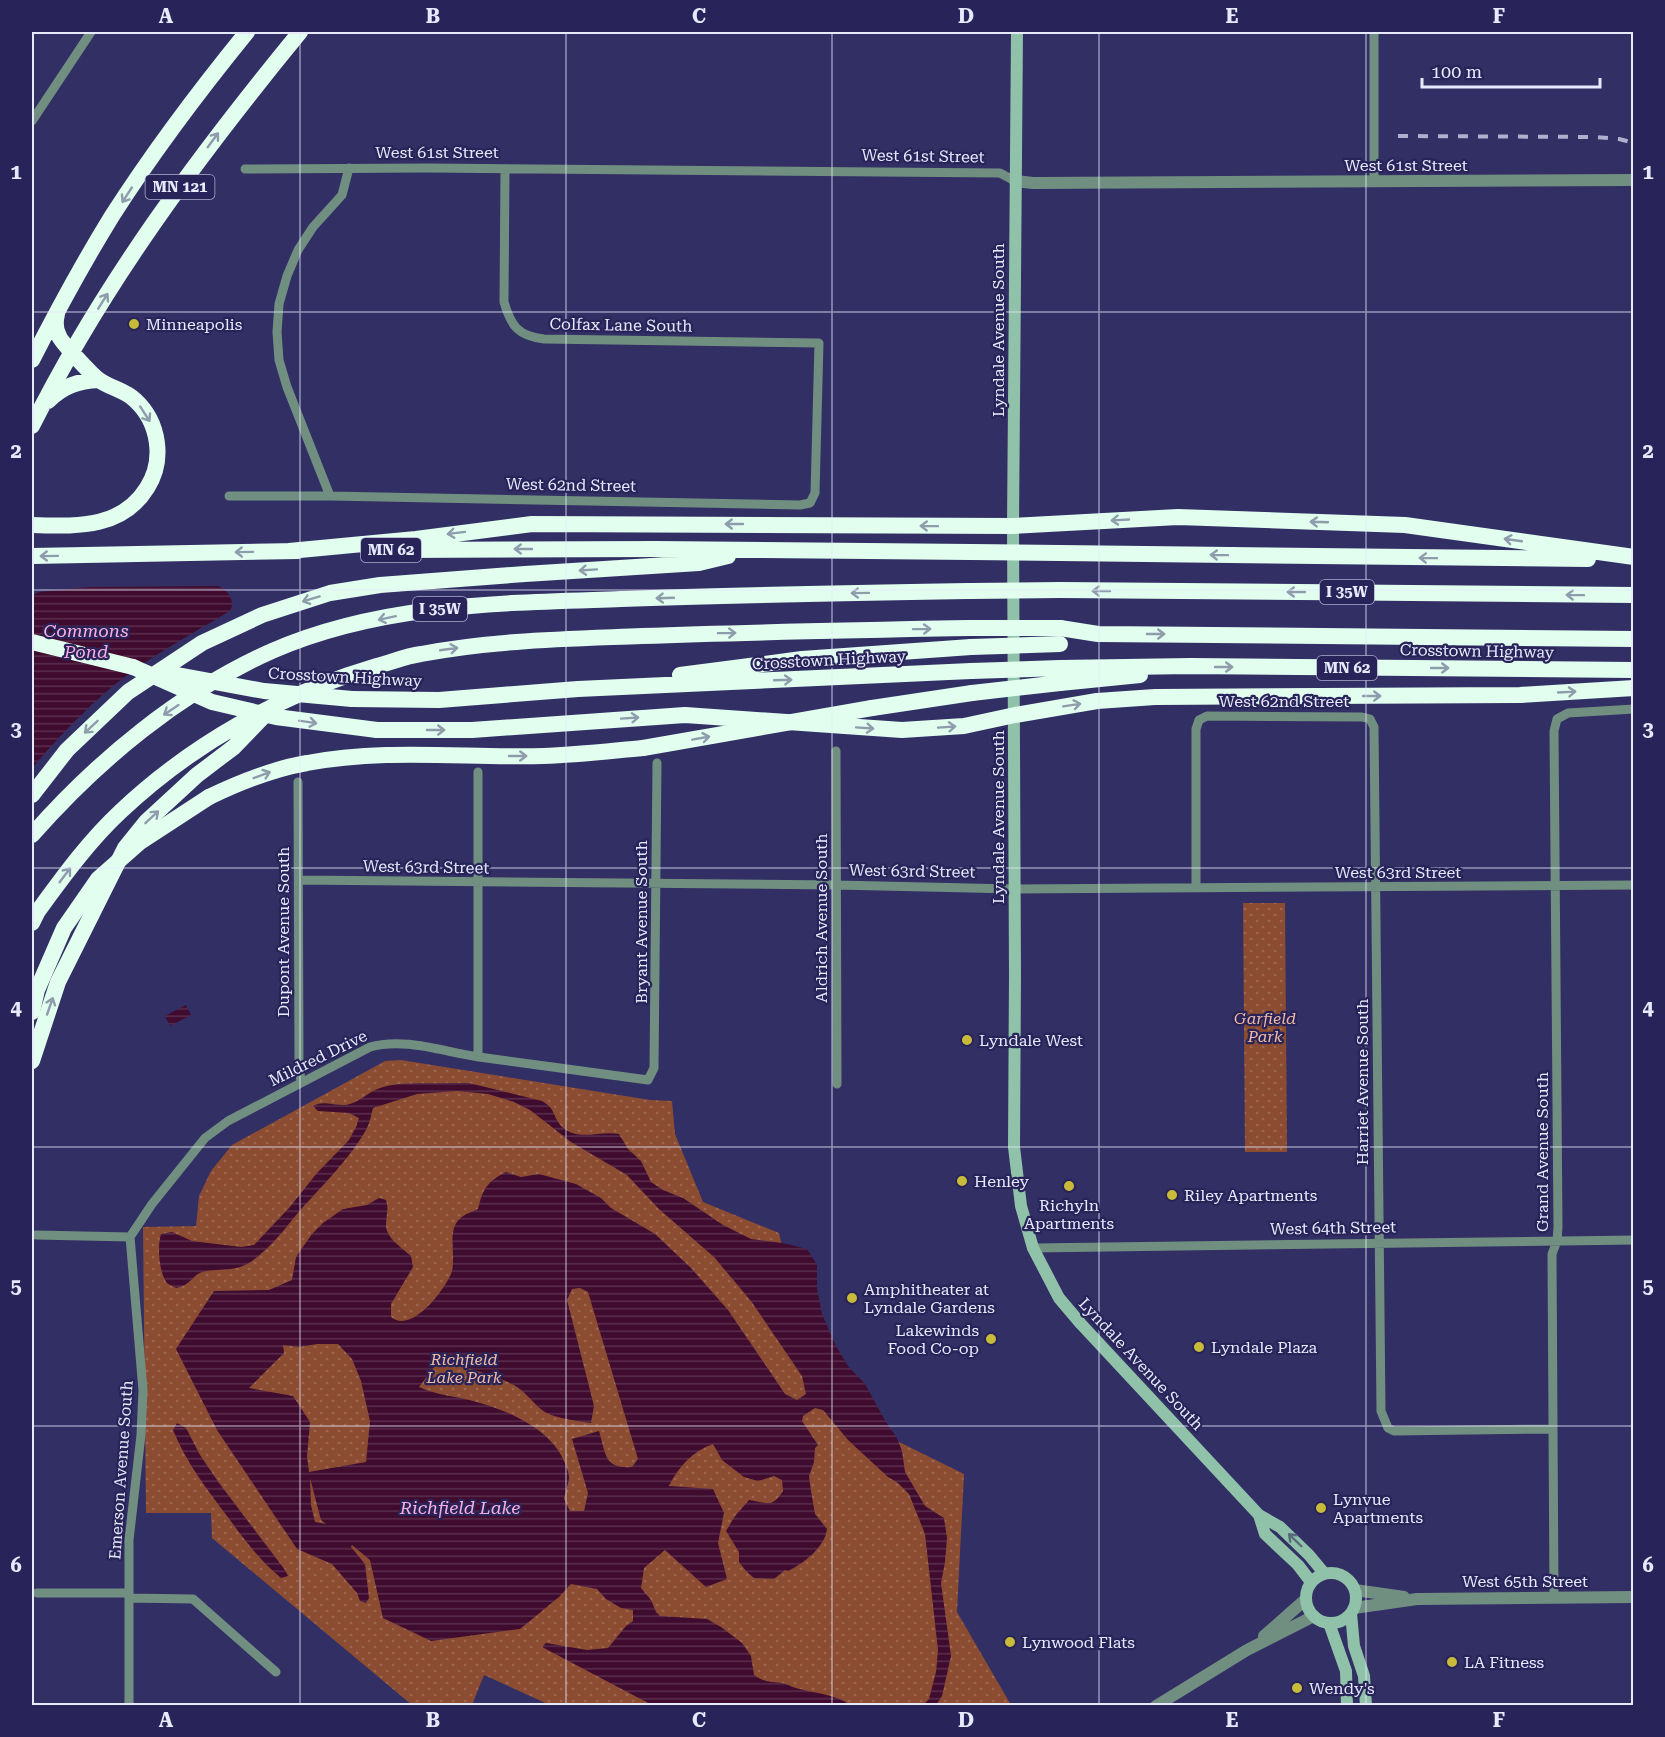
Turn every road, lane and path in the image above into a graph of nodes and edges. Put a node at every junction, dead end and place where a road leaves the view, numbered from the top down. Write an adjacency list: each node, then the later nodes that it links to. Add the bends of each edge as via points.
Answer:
1 (91, 32): 6 (street)
2 (247, 32): 13 (highway, MN 121, one-way to 13, via 138,178)
3 (300, 32): 14 (highway, MN 121, one-way to 3, via 191,170)
4 (1017, 32): 11 (main road, Lyndale Avenue South)
5 (1374, 32): 12 (street)
6 (32, 121)
7 (349, 168): 8 (street, West 61st Street); 9 (street, West 61st Street); 20 (street, via 342,195 298,250 279,304 277,332 279,360 287,387)
8 (245, 169)
9 (505, 169): 11 (street, West 61st Street, via 1000,173); 21 (street, Colfax Lane South, via 504,302 508,316 527,337 819,343 815,493)
10 (1634, 180): 12 (street, West 61st Street)
11 (1015, 181): 12 (street, West 61st Street); 23 (main road, Lyndale Avenue South)
12 (1374, 181)
13 (57, 310): 14 (highway, via 59,338); 15 (highway, MN 121)
14 (72, 350): 16 (highway); 17 (highway, MN 121)
15 (32, 360)
16 (99, 380): 17 (highway, via 67,386); 22 (highway, one-way to 22, via 135,399 149,417 158,448 151,483 137,502 99,522 85,526)
17 (39, 411): 18 (highway, MN 121)
18 (32, 426)
19 (229, 496): 20 (street, West 62nd Street)
20 (330, 496): 21 (street, West 62nd Street)
21 (810, 503)
22 (32, 525)
23 (1013, 526): 25 (highway, one-way to 25, via 532,524); 27 (highway, one-way to 23, via 1404,525 1178,517); 39 (main road, Lyndale Avenue South)
24 (750, 550): 25 (highway, MN 62, one-way to 25); 27 (highway, MN 62, one-way to 24, bridge); 45 (highway, one-way to 45, via 699,563 380,585 330,593 262,615 202,643 128,692 67,750)
25 (289, 551): 26 (highway, MN 62, one-way to 26)
26 (32, 556)
27 (1634, 558)
28 (1634, 595): 46 (highway, I 35W, one-way to 46, bridge, via 971,591 505,603 424,610 331,630 274,650 222,675 136,734 51,812)
29 (1060, 636): 30 (highway, one-way to 30); 36 (highway, bridge, via 971,647 802,659); 37 (highway, one-way to 29, bridge, via 347,675 419,654 498,642 971,628)
30 (1634, 639)
31 (32, 642): 32 (highway, Crosstown Highway / MN 62)
32 (133, 667): 36 (highway, Crosstown Highway / MN 62, bridge, via 264,692 352,699 440,700); 39 (highway, one-way to 39, bridge, via 212,702 276,717 377,730 472,730 685,715 903,730 964,726)
33 (1634, 670): 34 (highway, Crosstown Highway / MN 62, one-way to 33, via 1191,666)
34 (1060, 675): 36 (highway, Crosstown Highway / MN 62, one-way to 34, bridge, via 971,671); 57 (highway, one-way to 34, bridge, via 37,990 64,928 98,879 140,842 209,797 274,770 375,755 545,756 643,748)
35 (1634, 688): 39 (highway, one-way to 35, via 1097,701 1155,697 1520,695)
36 (578, 689)
37 (274, 705): 56 (highway, one-way to 37, via 85,848 120,812 191,754); 59 (highway, one-way to 37, via 58,982 125,849 146,822 234,747)
38 (1634, 709): 52 (street, Grand Avenue South, via 1568,713 1557,719)
39 (1015, 715): 55 (main road, Lyndale Avenue South)
40 (1370, 719): 53 (street, Harriet Avenue South, via 1374,726); 54 (street, West 62nd Street, via 1207,716 1199,720)
41 (836, 751): 50 (street, Aldrich Avenue South)
42 (657, 763): 49 (street, Bryant Avenue South)
43 (478, 772): 48 (street)
44 (298, 782): 47 (street, Dupont Avenue South)
45 (32, 795)
46 (32, 835)
47 (299, 880): 48 (street, West 63rd Street); 61 (street, Dupont Avenue South)
48 (479, 882): 49 (street, West 63rd Street); 58 (street)
49 (656, 884): 50 (street, West 63rd Street); 60 (street, Bryant Avenue South, via 654,1068)
50 (836, 885): 55 (street, West 63rd Street); 62 (street, Aldrich Avenue South)
51 (1634, 885): 52 (street, West 63rd Street)
52 (1556, 886): 53 (street, West 63rd Street); 66 (street, Grand Avenue South)
53 (1375, 887): 54 (street, West 63rd Street); 67 (street, Harriet Avenue South)
54 (1196, 888): 55 (street, West 63rd Street)
55 (1014, 889): 68 (main road, Lyndale Avenue South, via 1014,1147 1022,1206)
56 (32, 923)
57 (32, 1012)
58 (478, 1057): 60 (street, Mildred Drive); 61 (street, Mildred Drive, via 385,1043)
59 (32, 1061)
60 (648, 1080)
61 (301, 1082): 64 (street, Mildred Drive, via 228,1121 205,1138)
62 (837, 1084)
63 (36, 1235): 64 (street)
64 (130, 1237): 75 (street, Emerson Avenue South, via 143,1390 129,1540)
65 (1634, 1240): 66 (street, West 64th Street)
66 (1557, 1241): 67 (street, West 64th Street); 69 (street, Grand Avenue South, via 1552,1254)
67 (1378, 1243): 68 (street, West 64th Street); 69 (street, Harriet Avenue South, via 1381,1411 1388,1428)
68 (1033, 1248): 70 (main road, Lyndale Avenue South, via 1059,1298 1081,1324)
69 (1553, 1429): 76 (street, Grand Avenue South)
70 (1259, 1515): 71 (main road, Lyndale Avenue South, one-way to 70, via 1280,1527); 72 (main road, Lyndale Avenue South, via 1264,1534)
71 (1324, 1573): 72 (main road); 73 (main road, Lyndale Avenue South, via 1346,1577)
72 (1311, 1582): 78 (main road)
73 (1355, 1590): 79 (street, West 65th Street); 80 (main road)
74 (37, 1593): 75 (street)
75 (129, 1595): 84 (street, via 193,1599); 85 (street, Emerson Avenue South)
76 (1554, 1597): 77 (street, West 65th Street); 79 (street, West 65th Street)
77 (1634, 1597)
78 (1306, 1599): 81 (main road); 83 (street)
79 (1417, 1599): 80 (street, West 65th Street)
80 (1353, 1610): 82 (main road, via 1338,1622); 88 (main road, via 1354,1646 1364,1677)
81 (1314, 1616): 82 (main road); 83 (street)
82 (1329, 1623): 87 (main road, via 1346,1671)
83 (1247, 1650): 86 (street)
84 (276, 1672)
85 (129, 1706)
86 (1156, 1706)
87 (1347, 1706)
88 (1366, 1706)

